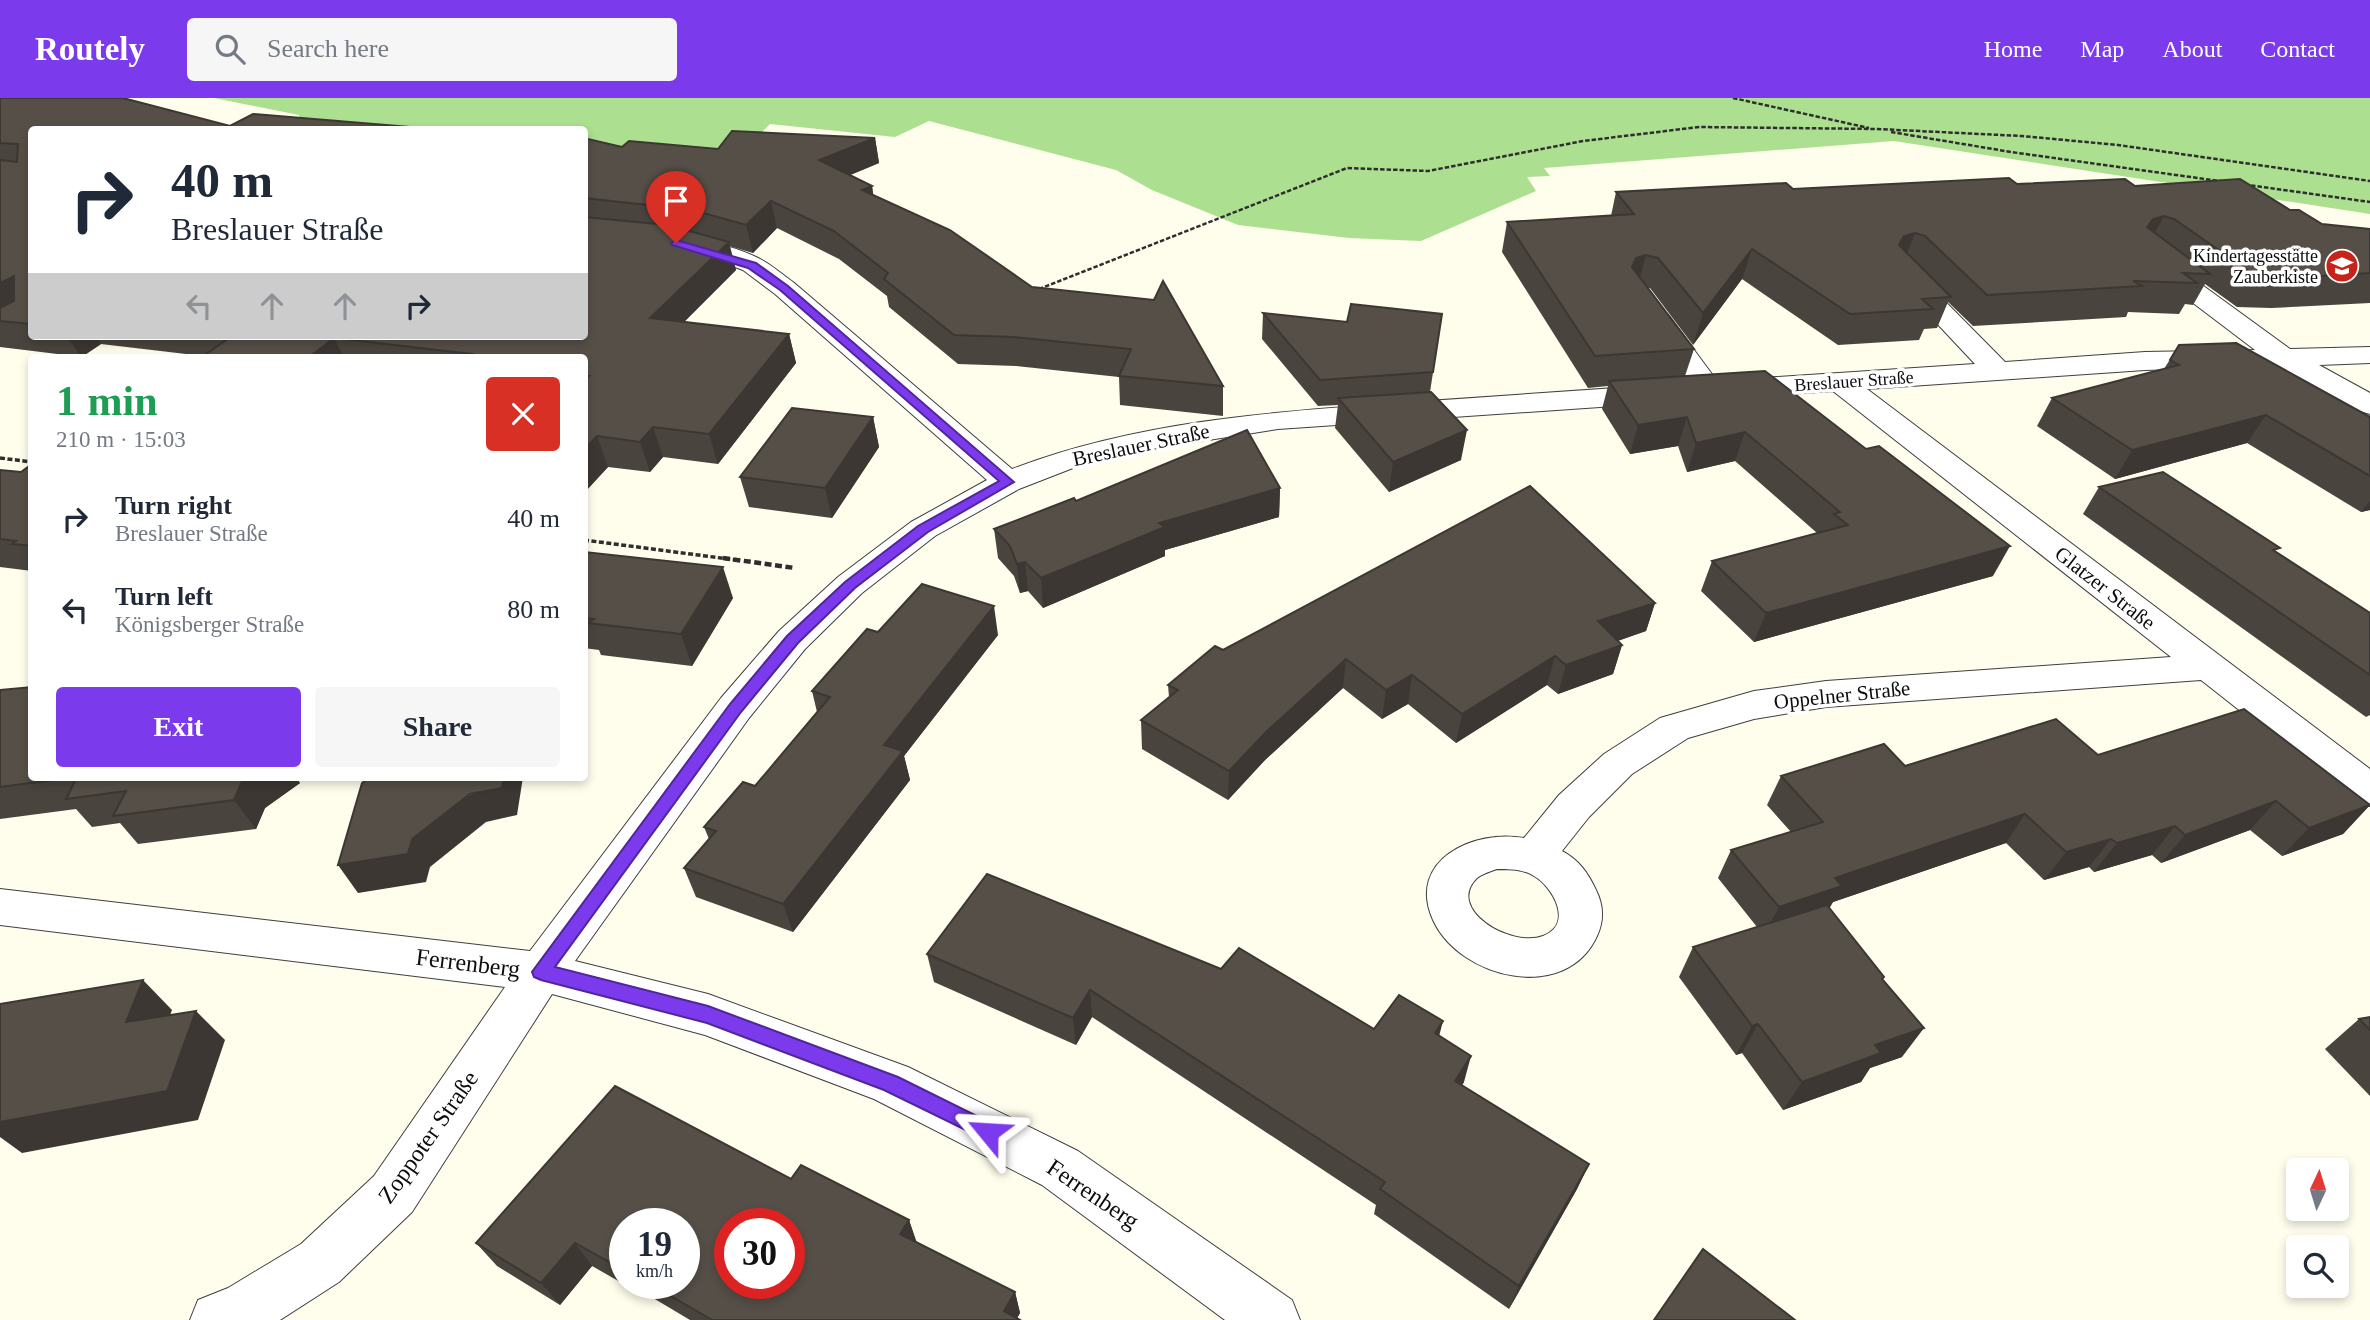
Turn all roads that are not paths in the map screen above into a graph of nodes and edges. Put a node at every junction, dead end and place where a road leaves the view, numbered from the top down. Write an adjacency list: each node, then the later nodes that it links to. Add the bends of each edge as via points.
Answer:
1 (588, 235): 11 (street, via 676,243 752,265)
2 (2147, 256): 6 (street)
3 (1902, 273): 7 (street)
4 (1639, 296): 9 (street)
5 (2370, 355): 6 (street, Breslauer Straße)
6 (2282, 356): 7 (street, Breslauer Straße); 10 (street)
7 (1998, 371): 8 (street, Breslauer Straße)
8 (1841, 383): 9 (street, Breslauer Straße); 12 (street, Glatzer Straße)
9 (1710, 391): 11 (street, Breslauer Straße, via 1278,420 1123,444)
10 (2370, 405)
11 (1008, 482): 16 (street, Breslauer Straße, via 923,529 850,585 792,640 735,708)
12 (2206, 667): 13 (street, Glatzer Straße); 14 (street, Oppelner Straße, via 1825,694 1754,705 1674,728 1618,764 1574,806)
13 (2370, 791)
14 (1533, 857)
15 (0, 907): 16 (street, Ferrenberg)
16 (541, 972): 17 (street, Zoppoter Straße, via 393,1194 320,1263 243,1311); 18 (street, Ferrenberg, via 708,1015 891,1083 1060,1168)
17 (218, 1320)
18 (1272, 1320)

